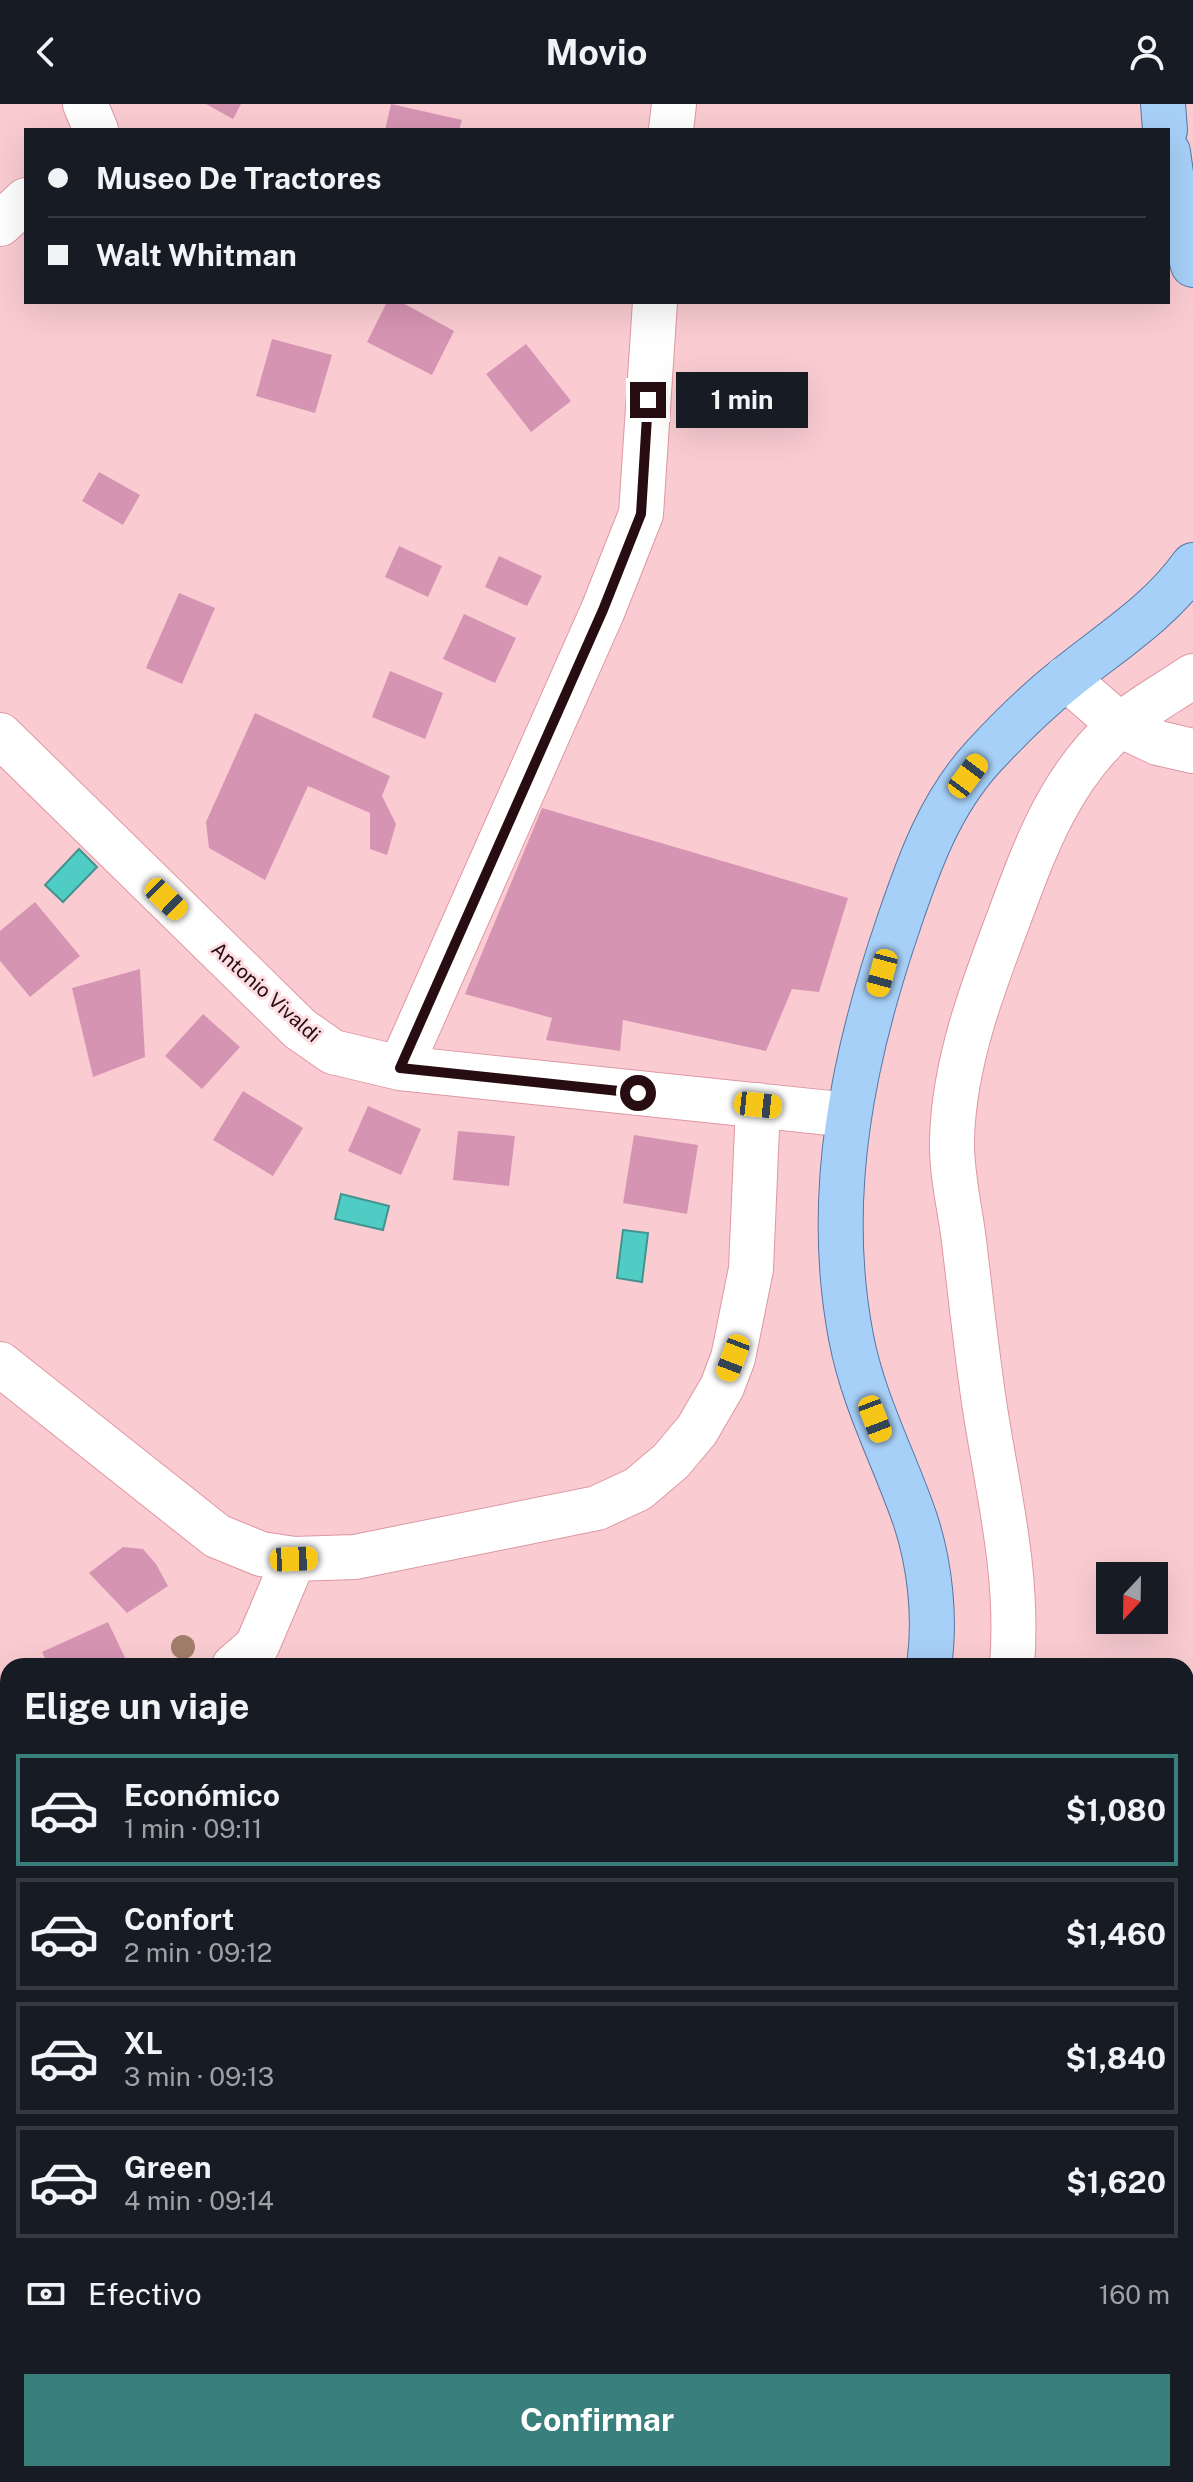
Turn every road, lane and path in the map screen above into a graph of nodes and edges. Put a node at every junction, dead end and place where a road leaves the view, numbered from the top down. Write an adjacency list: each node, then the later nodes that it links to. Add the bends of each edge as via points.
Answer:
1 (85, 104): 4 (street)
2 (674, 104): 5 (street)
3 (1163, 104): 6 (main road)
4 (95, 128)
5 (671, 128)
6 (1165, 128)
7 (1170, 166): 10 (main road)
8 (24, 202): 9 (street)
9 (0, 224)
10 (1193, 265)
11 (642, 306): 18 (street, via 641,514)
12 (1193, 565): 14 (main road, via 1142,620)
13 (1193, 676): 15 (street)
14 (1066, 678): 15 (street); 20 (main road, via 980,760 934,829 882,973)
15 (1120, 725): 17 (street, via 1158,743); 25 (street, via 1087,758 1040,834 994,958 957,1087 952,1141 985,1410 1013,1575)
16 (0, 735): 18 (street, Antonio Vivaldi, via 300,1029 333,1052)
17 (1193, 751)
18 (400, 1068): 19 (street, Antonio Vivaldi)
19 (758, 1105): 20 (street, Antonio Vivaldi); 22 (street, via 751,1269 733,1358 697,1430 671,1461 638,1489 597,1508 355,1557)
20 (849, 1115): 24 (main road, via 839,1219 844,1296 863,1381 915,1520 932,1607)
21 (0, 1364): 22 (street, via 217,1536 261,1554)
22 (294, 1559): 23 (street, via 257,1646)
23 (243, 1658)
24 (929, 1658)
25 (1013, 1658)

